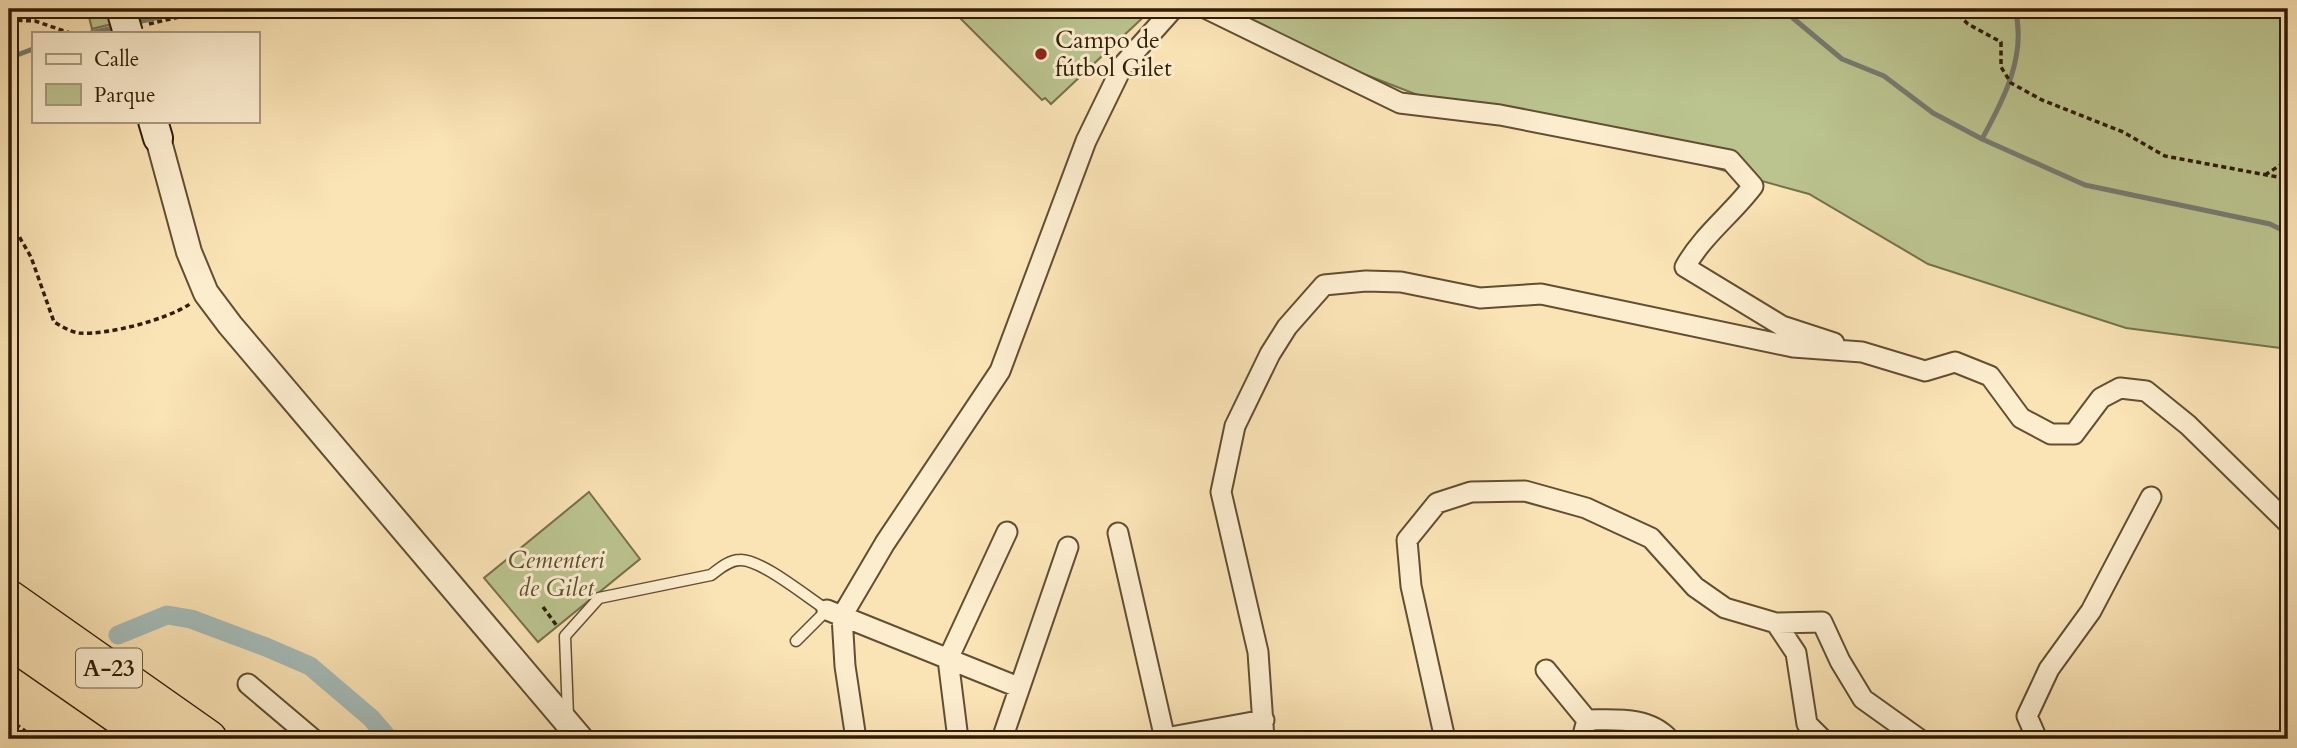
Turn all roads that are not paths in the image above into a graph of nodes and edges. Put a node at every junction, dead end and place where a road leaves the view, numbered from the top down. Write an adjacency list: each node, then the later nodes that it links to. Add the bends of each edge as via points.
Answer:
1 (121, 9): 4 (main road, bridge)
2 (1173, 9): 13 (street, via 1123,65 1086,142 1000,371)
3 (1207, 9): 6 (street, via 1400,103 1512,117 1730,160 1753,186 1732,214 1694,250 1685,267 1782,326)
4 (138, 29)
5 (155, 129): 23 (street, via 189,252 206,293)
6 (1862, 352): 8 (street, via 1924,371 1955,362 1990,376 2021,418 2051,434 2074,434 2101,398 2120,388 2146,391); 22 (street, via 1793,347 1541,294 1480,298 1401,282 1324,285 1270,354 1235,426 1221,492 1258,652)
7 (2151, 497): 36 (street, via 2091,611 2038,692 2027,716)
8 (2288, 523)
9 (1007, 532): 17 (street)
10 (1118, 533): 30 (street)
11 (1068, 547): 20 (street)
12 (9, 599): 25 (highway, A-23)
13 (835, 613): 16 (lane); 17 (street); 23 (lane, via 754,563 740,560 711,575 599,598 565,636); 27 (street)
14 (1776, 623): 31 (street, via 1725,608 1695,587 1651,538 1586,508 1525,491 1471,492 1437,503 1407,540 1411,586); 34 (street, via 1796,653 1807,724); 35 (street, via 1822,622 1863,699)
15 (9, 639): 24 (highway, A-23)
16 (796, 641)
17 (948, 659): 20 (street); 28 (street)
18 (1546, 670): 21 (street)
19 (248, 684): 26 (street)
20 (1018, 687): 29 (street)
21 (1587, 720): 32 (street); 33 (street, via 1633,720)
22 (1264, 730): 30 (street)
23 (574, 731)
24 (153, 739)
25 (208, 739)
26 (313, 739)
27 (856, 739)
28 (958, 739)
29 (1002, 739)
30 (1163, 739)
31 (1446, 739)
32 (1582, 739)
33 (1669, 739)
34 (1822, 739)
35 (1919, 739)
36 (2037, 739)

